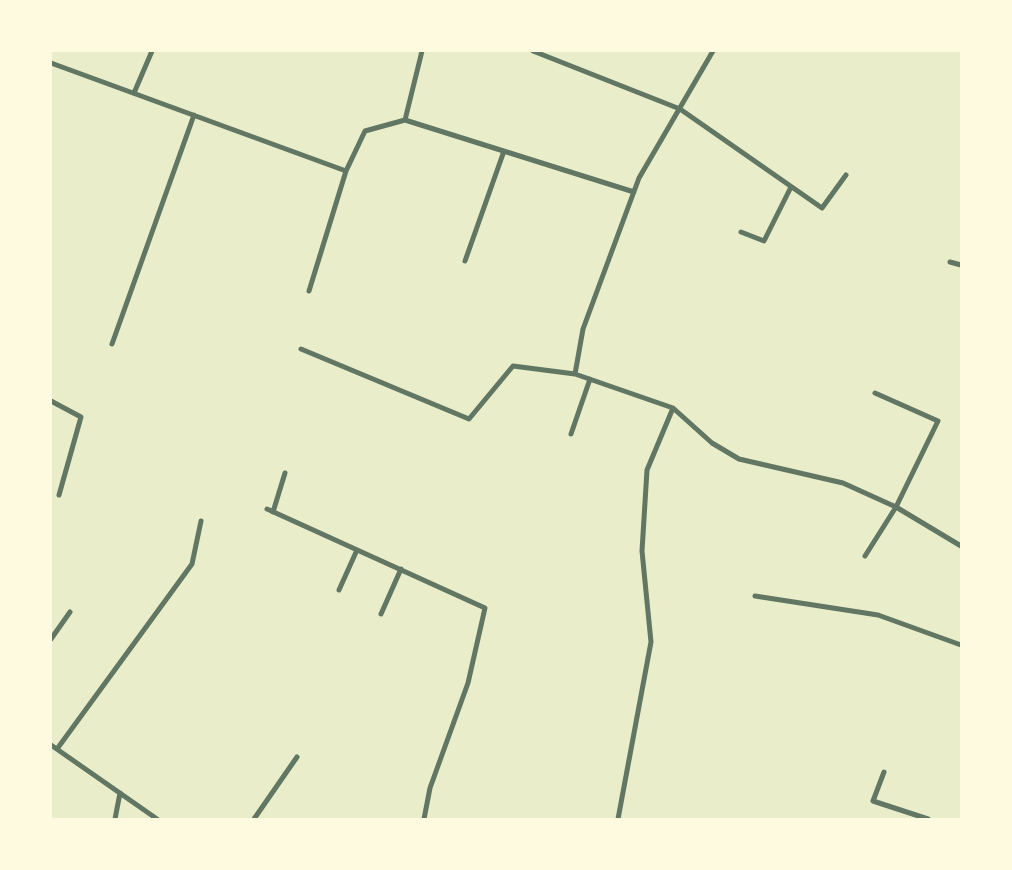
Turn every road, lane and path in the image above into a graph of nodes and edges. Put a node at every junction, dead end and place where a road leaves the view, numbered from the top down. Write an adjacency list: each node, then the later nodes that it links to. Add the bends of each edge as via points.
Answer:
1 (152, 51): 6 (street)
2 (422, 51): 9 (street)
3 (533, 51): 7 (street)
4 (713, 51): 7 (street)
5 (51, 63): 6 (street)
6 (134, 93): 8 (street)
7 (680, 108): 13 (street); 14 (street)
8 (194, 115): 11 (street); 20 (street)
9 (405, 120): 10 (street); 11 (street, via 365,131)
10 (504, 151): 14 (street); 16 (street)
11 (346, 171): 19 (street)
12 (846, 176): 13 (street, via 822,208)
13 (791, 187): 15 (street, via 764,241)
14 (634, 192): 22 (street, via 583,328)
15 (741, 232)
16 (465, 261)
17 (950, 262): 18 (street)
18 (961, 265)
19 (308, 291)
20 (112, 344)
21 (301, 348): 22 (street, via 469,419 513,366)
22 (575, 374): 23 (street)
23 (590, 379): 26 (street); 27 (street)
24 (875, 393): 30 (street, via 938,421)
25 (51, 401): 29 (street, via 82,417)
26 (674, 408): 30 (street, via 712,443 739,459 843,483); 53 (street, via 648,470 642,551 651,642)
27 (571, 434)
28 (285, 473): 32 (street)
29 (59, 495)
30 (896, 507): 34 (street); 36 (street)
31 (267, 509): 32 (street)
32 (273, 512): 35 (street)
33 (201, 521): 45 (street, via 192,564)
34 (961, 546)
35 (357, 550): 37 (street); 38 (street)
36 (865, 556)
37 (401, 569): 41 (street); 52 (street, via 485,608 468,683 430,788)
38 (340, 590)
39 (755, 596): 43 (street, via 878,615)
40 (70, 612): 42 (street)
41 (381, 614)
42 (51, 639)
43 (961, 645)
44 (51, 745): 45 (street)
45 (56, 749): 48 (street)
46 (297, 758): 51 (street)
47 (884, 772): 54 (street, via 873,801)
48 (120, 793): 49 (street); 50 (street)
49 (115, 819)
50 (156, 819)
51 (254, 819)
52 (424, 819)
53 (618, 819)
54 (928, 819)

